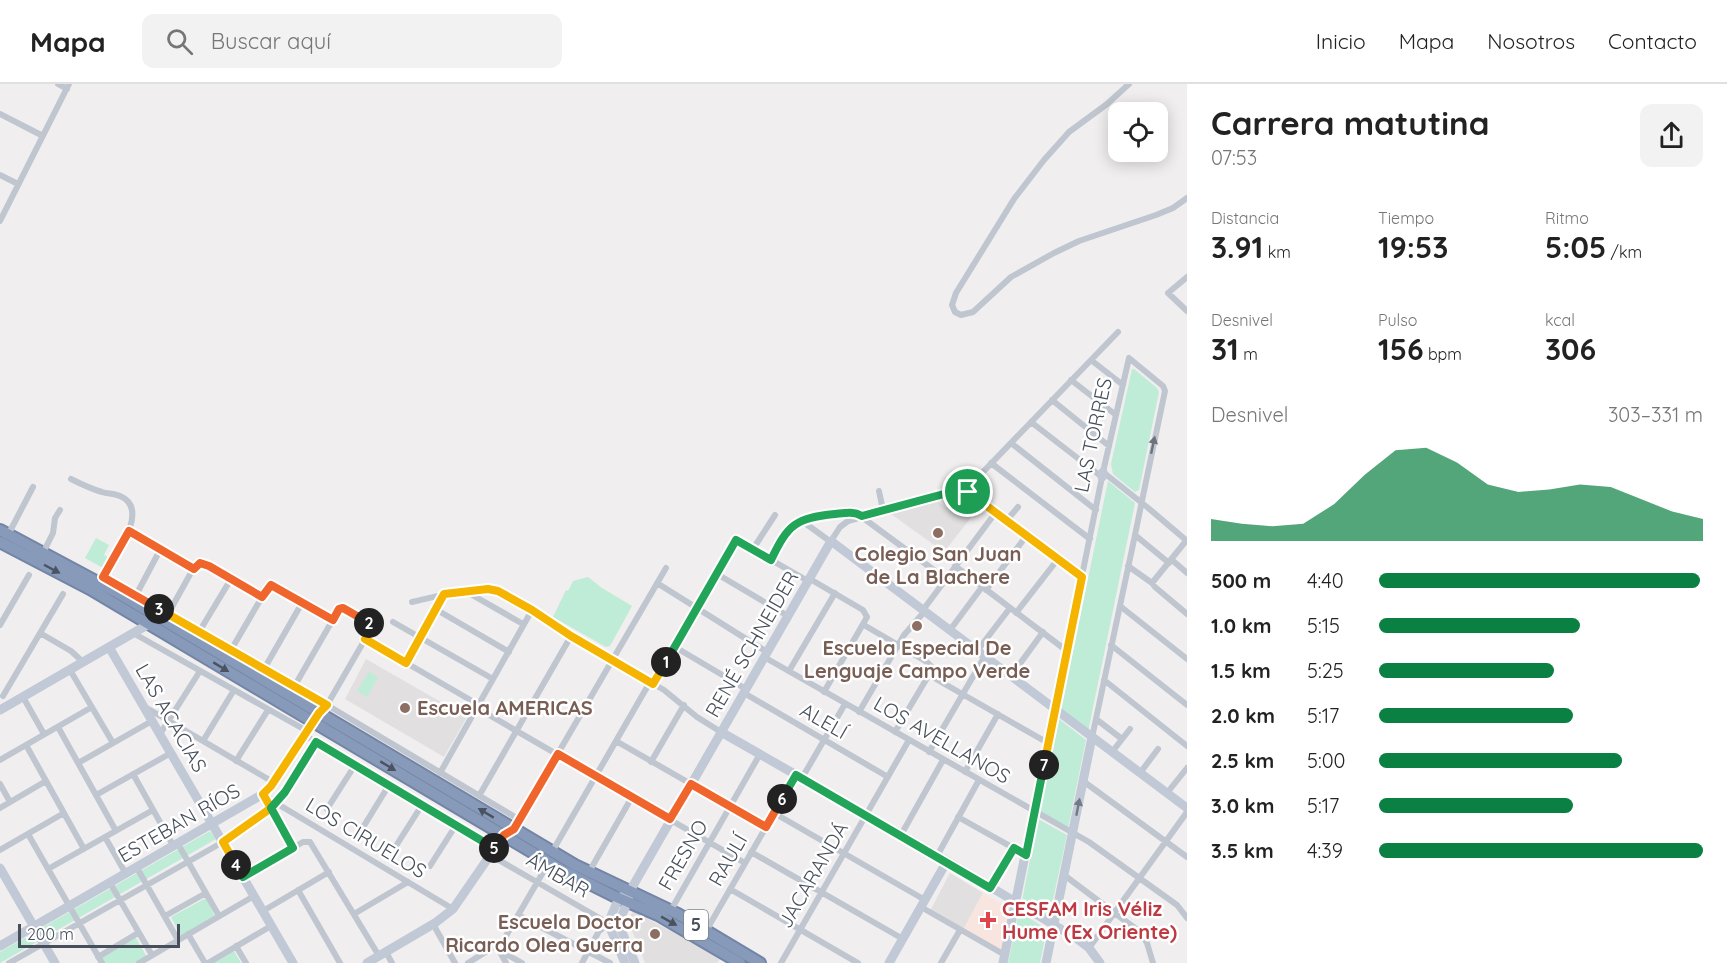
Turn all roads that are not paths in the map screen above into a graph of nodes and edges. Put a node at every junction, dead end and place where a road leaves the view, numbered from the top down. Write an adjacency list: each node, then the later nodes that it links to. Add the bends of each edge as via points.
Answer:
1 (58, 84): 3 (street)
2 (1129, 84): 8 (street, via 1069,132 1044,160 956,293 952,305 955,312 973,312 1011,277 1054,253 1173,208)
3 (68, 86): 5 (street)
4 (0, 114): 5 (street)
5 (43, 136): 7 (street)
6 (0, 175): 7 (street)
7 (18, 184): 9 (street)
8 (1187, 198)
9 (0, 221)
10 (1187, 277): 11 (street, via 1168,293)
11 (1187, 311)
12 (1118, 332): 13 (street)
13 (1091, 360): 14 (street); 15 (street)
14 (1071, 380): 16 (street); 17 (street)
15 (1123, 385): 17 (street, LAS TORRES); 29 (street, LAS TORRES, one-way to 15, via 1165,391 1129,358)
16 (1052, 400): 18 (street); 20 (street)
17 (1116, 415): 20 (street, LAS TORRES)
18 (1031, 422): 19 (street); 24 (street)
19 (1011, 443): 21 (street); 33 (street)
20 (1109, 446): 24 (street, LAS TORRES)
21 (991, 463): 23 (street); 43 (street)
22 (972, 472): 28 (street)
23 (982, 473)
24 (1103, 475): 29 (street); 33 (street, LAS TORRES)
25 (71, 479): 39 (street, via 128,500 133,517)
26 (33, 487): 41 (street)
27 (879, 490): 32 (street)
28 (962, 491): 32 (street, RENÉ SCHNEIDER); 34 (street)
29 (1141, 502): 40 (street, LAS TORRES); 44 (street)
30 (1018, 507): 37 (street)
31 (60, 510): 48 (street)
32 (884, 510): 36 (street, RENÉ SCHNEIDER)
33 (1096, 510): 43 (street, LAS TORRES)
34 (996, 512): 37 (street); 52 (street)
35 (775, 515): 46 (street)
36 (862, 516): 38 (street, via 855,512); 45 (street, RENÉ SCHNEIDER, via 843,524); 61 (street)
37 (1007, 520): 42 (street)
38 (802, 521): 45 (street); 50 (street, via 783,537)
39 (129, 531): 47 (street); 71 (street, via 103,577)
40 (1135, 535): 51 (street); 53 (street, LAS TORRES)
41 (3, 536): 48 (highway, 5); 88 (highway, 5, one-way to 88)
42 (1027, 536): 49 (street); 65 (street)
43 (1090, 539): 59 (street, LAS TORRES)
44 (1186, 541): 51 (street)
45 (831, 542): 62 (street, RENÉ SCHNEIDER); 80 (street)
46 (753, 549): 50 (street); 57 (street, via 736,540)
47 (160, 550): 55 (street); 71 (street)
48 (43, 553): 71 (highway, 5)
49 (1058, 559): 59 (street); 82 (street)
50 (771, 560): 62 (street)
51 (1171, 562): 56 (street); 64 (street)
52 (955, 566): 61 (street); 65 (street)
53 (1128, 566): 64 (street); 74 (street, LAS TORRES)
54 (666, 568): 63 (street)
55 (194, 569): 60 (street, via 201,563); 85 (street)
56 (1187, 573)
57 (717, 574): 76 (street); 84 (street)
58 (29, 576): 81 (street)
59 (1082, 577): 106 (street, LAS TORRES)
60 (231, 579): 70 (street); 93 (street)
61 (946, 579): 80 (street)
62 (809, 580): 67 (street); 84 (street, RENÉ SCHNEIDER)
63 (657, 583): 76 (street, LOS AVELLANOS); 110 (street)
64 (1152, 583): 83 (street)
65 (984, 588): 77 (street); 92 (street)
66 (466, 591): 69 (street); 79 (street, via 498,591); 89 (street)
67 (835, 593): 91 (street, via 863,610 867,615); 116 (street)
68 (63, 594): 95 (street)
69 (444, 594): 72 (street); 78 (street)
70 (262, 597): 73 (street, via 271,585); 104 (street)
71 (134, 599): 85 (highway, 5)
72 (412, 602)
73 (303, 603): 86 (street); 113 (street)
74 (1120, 606): 101 (street, LAS TORRES); 109 (street)
75 (0, 608): 81 (street)
76 (697, 608): 103 (street); 108 (street, LOS AVELLANOS)
77 (1010, 608): 82 (street); 107 (street)
78 (437, 610): 98 (street); 105 (street)
79 (532, 610): 89 (street); 97 (street)
80 (924, 610): 92 (street); 100 (street)
81 (7, 612): 90 (street)
82 (1017, 613): 94 (street)
83 (1187, 614)
84 (788, 616): 108 (street, RENÉ SCHNEIDER)
85 (164, 618): 88 (street); 93 (street); 143 (highway, 5)
86 (333, 620): 99 (street, ESTEBAN RÍOS, via 341,608 371,626); 122 (street)
87 (393, 622): 98 (street)
88 (149, 624): 96 (street); 143 (highway, 5, one-way to 143)
89 (523, 624): 105 (street)
90 (0, 625)
91 (864, 625): 100 (street); 125 (street)
92 (950, 630): 107 (street)
93 (199, 632): 104 (street)
94 (1043, 632): 106 (street); 118 (street)
95 (40, 633): 111 (street); 127 (street)
96 (133, 633): 102 (street); 115 (street)
97 (571, 636): 110 (street); 146 (street)
98 (421, 637): 112 (street); 119 (street)
99 (365, 639): 112 (street); 143 (street, ESTEBAN RÍOS)
100 (899, 645): 117 (street, via 931,666); 138 (street)
101 (1111, 645): 120 (street, LAS TORRES); 131 (street)
102 (109, 647): 111 (street); 134 (street, LAS ACACIAS)
103 (675, 647): 121 (street); 124 (street, ALELÍ)
104 (231, 650): 113 (street)
105 (509, 651): 119 (street)
106 (1067, 651): 135 (street, LAS TORRES)
107 (981, 654): 118 (street); 126 (street)
108 (766, 655): 116 (street, LOS AVELLANOS); 124 (street, RENÉ SCHNEIDER)
109 (1187, 659)
110 (612, 660): 121 (street); 166 (street)
111 (83, 662): 114 (street)
112 (406, 663): 132 (street)
113 (264, 669): 122 (street)
114 (70, 670): 128 (street); 133 (street)
115 (200, 671): 123 (street); 142 (street)
116 (789, 671): 125 (street, LOS AVELLANOS)
117 (928, 675): 126 (street); 148 (street)
118 (1011, 676): 135 (street)
119 (493, 679): 132 (street)
120 (1104, 680): 140 (street, LAS TORRES); 161 (street)
121 (652, 683): 130 (street); 156 (street)
122 (294, 687): 143 (street)
123 (234, 690): 137 (street); 155 (street)
124 (745, 691): 147 (street, RENÉ SCHNEIDER); 153 (street, ALELÍ)
125 (824, 692): 129 (street, LOS AVELLANOS)
126 (963, 694): 139 (street); 163 (street)
127 (2, 695): 128 (street)
128 (18, 700): 136 (street); 149 (street)
129 (845, 704): 138 (street, LOS AVELLANOS); 153 (street, RAULÍ)
130 (684, 705): 147 (street); 171 (street)
131 (1187, 705)
132 (478, 706): 146 (street); 176 (street)
133 (92, 707): 144 (street); 158 (street)
134 (144, 707): 141 (street, LAS ACACIAS); 142 (street)
135 (1055, 709): 151 (street); 159 (street, LAS TORRES)
136 (0, 710)
137 (268, 710): 143 (street); 170 (street)
138 (860, 712): 148 (street, LOS AVELLANOS)
139 (998, 714): 159 (street); 175 (street)
140 (1096, 719): 151 (street, LAS TORRES); 152 (street)
141 (152, 721): 150 (street, LAS ACACIAS); 158 (street)
142 (168, 721): 150 (street); 155 (street)
143 (314, 721): 157 (street, ÁMBAR); 176 (street); 185 (street, ESTEBAN RÍOS); 210 (highway, 5, one-way to 143); 216 (highway, 5, one-way to 216)
144 (58, 727): 149 (street); 172 (street)
145 (1130, 729): 152 (street)
146 (516, 730): 166 (street); 192 (street)
147 (721, 732): 167 (street); 187 (street, RENÉ SCHNEIDER)
148 (895, 732): 154 (street, LOS AVELLANOS)
149 (44, 734): 160 (street)
150 (160, 734): 165 (street, LAS ACACIAS)
151 (1092, 737): 164 (street); 183 (street, LAS TORRES)
152 (1122, 739): 164 (street)
153 (824, 740): 180 (street, RAULÍ); 181 (street, ALELÍ)
154 (909, 740): 163 (street, LOS AVELLANOS); 181 (street, JACARANDÁ)
155 (203, 741): 170 (street)
156 (616, 741): 171 (street); 179 (street)
157 (316, 742): 173 (street, ÁMBAR); 196 (street, ESTEBAN RÍOS)
158 (113, 743): 172 (street)
159 (1048, 743): 204 (street, LAS TORRES)
160 (26, 745): 168 (street); 184 (street)
161 (1187, 746)
162 (1158, 749): 177 (street)
163 (929, 752): 169 (street, LOS AVELLANOS)
164 (1112, 752): 177 (street)
165 (171, 753): 178 (street); 208 (street, LAS ACACIAS)
166 (558, 754): 179 (street); 210 (street)
167 (760, 754): 180 (street); 197 (street, FRESNO)
168 (0, 760)
169 (943, 760): 175 (street, LOS AVELLANOS); 217 (street)
170 (236, 761): 185 (street)
171 (651, 762): 187 (street)
172 (78, 763): 191 (street)
173 (355, 765): 188 (street, ÁMBAR); 200 (street)
174 (1187, 768): 189 (street)
175 (965, 772): 182 (street, LOS AVELLANOS)
176 (440, 773): 192 (street)
177 (1140, 773): 189 (street)
178 (133, 774): 191 (street); 199 (street)
179 (596, 776): 193 (street); 233 (street)
180 (799, 777): 203 (street, RAULÍ); 205 (street)
181 (888, 777): 205 (street, JACARANDÁ)
182 (979, 780): 204 (street, LOS AVELLANOS); 206 (street)
183 (1083, 781): 215 (street, LAS TORRES, one-way to 183); 221 (street)
184 (46, 782): 194 (street); 202 (street)
185 (273, 782): 190 (street, ESTEBAN RÍOS)
186 (0, 784): 194 (street)
187 (691, 784): 197 (street); 207 (street, RENÉ SCHNEIDER)
188 (389, 785): 195 (street, ÁMBAR); 212 (street)
189 (1167, 793): 201 (street)
190 (263, 794): 196 (street); 208 (street, ESTEBAN RÍOS)
191 (96, 795): 213 (street)
192 (479, 796): 210 (street)
193 (632, 797): 207 (street); 243 (street)
194 (10, 802): 198 (street)
195 (422, 805): 209 (street, ÁMBAR); 226 (street)
196 (273, 806): 219 (street, ESTEBAN RÍOS); 223 (street); 249 (street, LOS CIRUELOS)
197 (730, 807): 211 (street); 220 (street, FRESNO)
198 (0, 808)
199 (153, 810): 213 (street); 222 (street)
200 (327, 810)
201 (1187, 810): 221 (street)
202 (64, 813): 214 (street); 225 (street)
203 (774, 813): 211 (street, RAULÍ); 230 (street)
204 (1034, 813): 215 (street, LOS AVELLANOS); 231 (street, LAS TORRES)
205 (866, 815): 217 (street); 230 (street, JACARANDÁ)
206 (958, 817): 224 (street); 232 (street)
207 (670, 819): 220 (street); 258 (street, RENÉ SCHNEIDER)
208 (212, 824): 219 (street, LAS ACACIAS); 222 (street, ESTEBAN RÍOS)
209 (456, 825): 228 (street, ÁMBAR); 238 (street)
210 (517, 825): 216 (street); 233 (highway, 5)
211 (766, 827): 229 (street, RAULÍ)
212 (362, 830)
213 (116, 831): 218 (street)
214 (28, 834): 227 (street); 241 (street)
215 (1073, 834): 245 (street, LAS TORRES); 247 (street, LOS AVELLANOS)
216 (504, 835): 228 (street); 233 (highway, 5)
217 (901, 835): 232 (street)
218 (105, 837): 225 (street); 244 (street)
219 (223, 842): 235 (street, ESTEBAN RÍOS); 246 (street, LAS ACACIAS)
220 (710, 842): 237 (street); 264 (street, FRESNO)
221 (1166, 842): 234 (street); 247 (street)
222 (176, 845): 235 (street); 240 (street, ESTEBAN RÍOS)
223 (293, 848): 242 (street, via 308,841); 246 (street)
224 (1014, 848): 231 (street); 252 (street)
225 (84, 849): 241 (street)
226 (394, 849)
227 (0, 850)
228 (493, 852): 248 (street, ÁMBAR); 263 (street)
229 (752, 852): 237 (street, RAULÍ); 255 (street)
230 (844, 853): 255 (street, JACARANDÁ); 261 (street)
231 (1026, 855): 260 (street, LAS TORRES)
232 (937, 856): 236 (street)
233 (550, 857): 243 (highway, 5); 248 (street); 258 (highway, 5)
234 (1187, 857)
235 (188, 861): 251 (street, ESTEBAN RÍOS); 256 (street)
236 (947, 861): 252 (street); 261 (street)
237 (745, 863): 253 (street, RAULÍ)
238 (430, 866)
239 (0, 868): 278 (street)
240 (137, 868): 244 (street, ESTEBAN RÍOS); 251 (street)
241 (48, 869): 262 (street)
242 (329, 872): 254 (street); 267 (street)
243 (589, 872): 258 (highway, 5)
244 (126, 874): 250 (street, ESTEBAN RÍOS)
245 (1064, 875): 266 (street); 277 (street, LAS TORRES)
246 (243, 877): 257 (street, LAS ACACIAS)
247 (1139, 878): 266 (street); 271 (street, LOS AVELLANOS)
248 (537, 881): 268 (street); 273 (street, ÁMBAR)
249 (408, 882): 263 (street, LOS CIRUELOS); 267 (street)
250 (110, 883): 259 (street); 262 (street, ESTEBAN RÍOS)
251 (147, 885): 259 (street, ESTEBAN RÍOS); 269 (street)
252 (990, 888): 260 (street)
253 (730, 889): 279 (street); 281 (street, RAULÍ)
254 (298, 890): 265 (street); 302 (street)
255 (822, 892): 279 (street, JACARANDÁ); 284 (street)
256 (206, 893): 269 (street); 270 (street)
257 (254, 896): 265 (street, LAS ACACIAS); 270 (street)
258 (626, 897): 264 (highway, 5); 273 (street); 275 (street); 313 (highway, 5, one-way to 313)
259 (120, 900): 272 (street, ESTEBAN RÍOS); 282 (street)
260 (1016, 903): 277 (street); 294 (street, LAS TORRES)
261 (923, 904): 280 (street); 284 (street)
262 (70, 906): 272 (street); 278 (street, ESTEBAN RÍOS)
263 (453, 909): 274 (street)
264 (671, 910): 281 (highway, 5)
265 (263, 911): 276 (street, LAS ACACIAS)
266 (1114, 912): 290 (street); 321 (street, via 1143,935)
267 (354, 914): 292 (street)
268 (518, 915): 289 (street); 291 (street)
269 (165, 916): 285 (street)
270 (219, 916): 283 (street)
271 (1187, 918)
272 (79, 923): 286 (street, ESTEBAN RÍOS); 295 (street)
273 (608, 923): 275 (street); 291 (street); 311 (street)
274 (433, 924): 292 (street); 305 (street)
275 (619, 925): 312 (street)
276 (271, 926): 288 (street); 301 (street, LAS ACACIAS)
277 (1054, 926): 290 (street); 319 (street, LAS TORRES)
278 (34, 927): 286 (street); 287 (street, ESTEBAN RÍOS)
279 (800, 930): 315 (street, JACARANDÁ); 316 (street)
280 (960, 930): 294 (street); 318 (street)
281 (706, 931): 314 (highway, 5)
282 (138, 933): 293 (street); 295 (street)
283 (188, 934): 285 (street); 299 (street)
284 (903, 939): 317 (street)
285 (178, 940): 293 (street)
286 (44, 943): 297 (street, ESTEBAN RÍOS); 298 (street)
287 (0, 946)
288 (236, 946): 299 (street); 300 (street)
289 (498, 948): 306 (street); 307 (street); 308 (street)
290 (1089, 948): 320 (street)
291 (588, 951): 309 (street); 310 (street)
292 (382, 954): 303 (street); 304 (street)
293 (152, 955): 296 (street)
294 (1004, 959)
295 (100, 960)
296 (142, 962)
297 (9, 963)
298 (55, 963)
299 (206, 963)
300 (246, 963)
301 (293, 963)
302 (340, 963)
303 (367, 963)
304 (392, 963)
305 (455, 963)
306 (468, 963)
307 (506, 963)
308 (522, 963)
309 (582, 963)
310 (610, 963)
311 (625, 963)
312 (635, 963)
313 (740, 963)
314 (760, 963)
315 (781, 963)
316 (858, 963)
317 (889, 963)
318 (941, 963)
319 (1046, 963)
320 (1100, 963)
321 (1153, 963)

